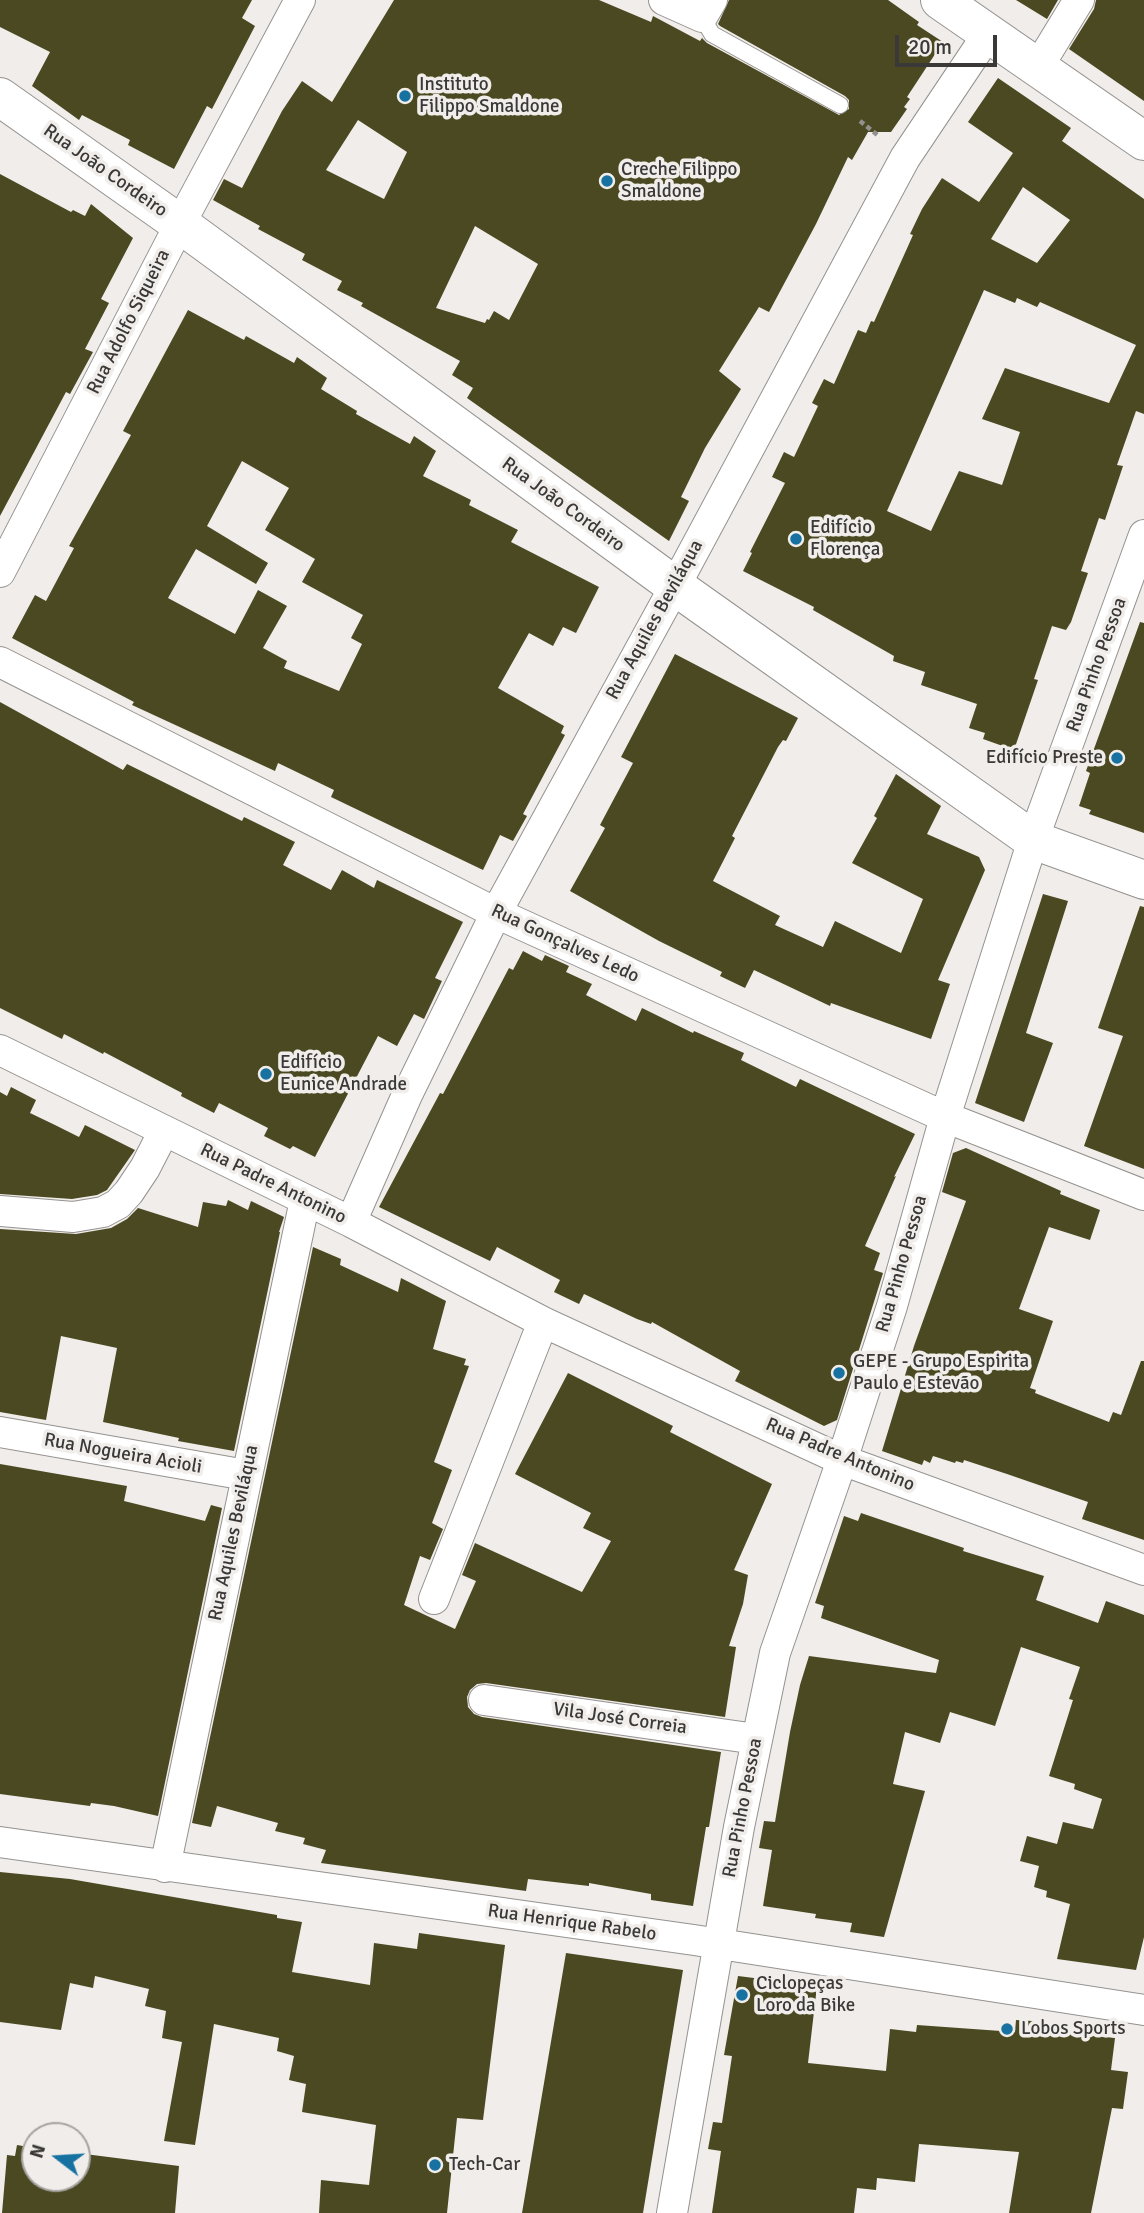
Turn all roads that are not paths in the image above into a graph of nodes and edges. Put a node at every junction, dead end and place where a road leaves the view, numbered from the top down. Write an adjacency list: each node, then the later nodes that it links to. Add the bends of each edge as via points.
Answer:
1 (300, 0): 11 (street, Rua Adolfo Siqueira)
2 (664, 0): 5 (street)
3 (940, 0): 6 (street)
4 (1079, 0): 7 (street)
5 (707, 8): 9 (lane, via 712,34)
6 (988, 34): 7 (street); 14 (street, Rua Aquiles Beviláqua, via 905,158)
7 (1038, 67): 10 (street)
8 (0, 97): 11 (street, Rua João Cordeiro)
9 (840, 105)
10 (1144, 141)
11 (180, 224): 13 (street, Rua Adolfo Siqueira); 14 (street, Rua João Cordeiro)
12 (1144, 535): 16 (street, Rua Pinho Pessoa)
13 (0, 572)
14 (675, 586): 16 (street, Rua João Cordeiro); 18 (street, Rua Aquiles Beviláqua)
15 (0, 662): 18 (street, Rua Gonçalves Ledo)
16 (1033, 840): 17 (street, Rua João Cordeiro); 20 (street, Rua Pinho Pessoa)
17 (1144, 880)
18 (496, 912): 20 (street, Rua Gonçalves Ledo); 25 (street, Rua Aquiles Beviláqua)
19 (0, 1050): 21 (street, Rua Padre Antonino)
20 (945, 1117): 22 (street, Rua Gonçalves Ledo); 28 (street, Rua Pinho Pessoa)
21 (164, 1131): 23 (street, Rua Padre Antonino); 24 (street, via 129,1192 103,1212 73,1217)
22 (1144, 1195)
23 (306, 1200): 25 (street, Rua Padre Antonino); 29 (street, Rua Aquiles Beviláqua)
24 (0, 1211)
25 (351, 1222): 26 (street, Rua Padre Antonino)
26 (543, 1322): 28 (street, Rua Padre Antonino); 31 (street)
27 (0, 1432): 29 (street, Rua Nogueira Acioli)
28 (842, 1460): 30 (street, Rua Padre Antonino); 33 (street, Rua Pinho Pessoa, via 775,1653)
29 (246, 1475): 35 (street, Rua Aquiles Beviláqua)
30 (1144, 1570)
31 (435, 1599)
32 (484, 1700): 33 (street, Vila José Correia)
33 (755, 1739): 36 (street, Rua Pinho Pessoa)
34 (0, 1842): 35 (street, Rua Henrique Rabelo)
35 (164, 1867): 36 (street, Rua Henrique Rabelo)
36 (718, 1944): 37 (street, Rua Henrique Rabelo); 38 (street, Rua Pinho Pessoa)
37 (1144, 2010)
38 (672, 2213)

